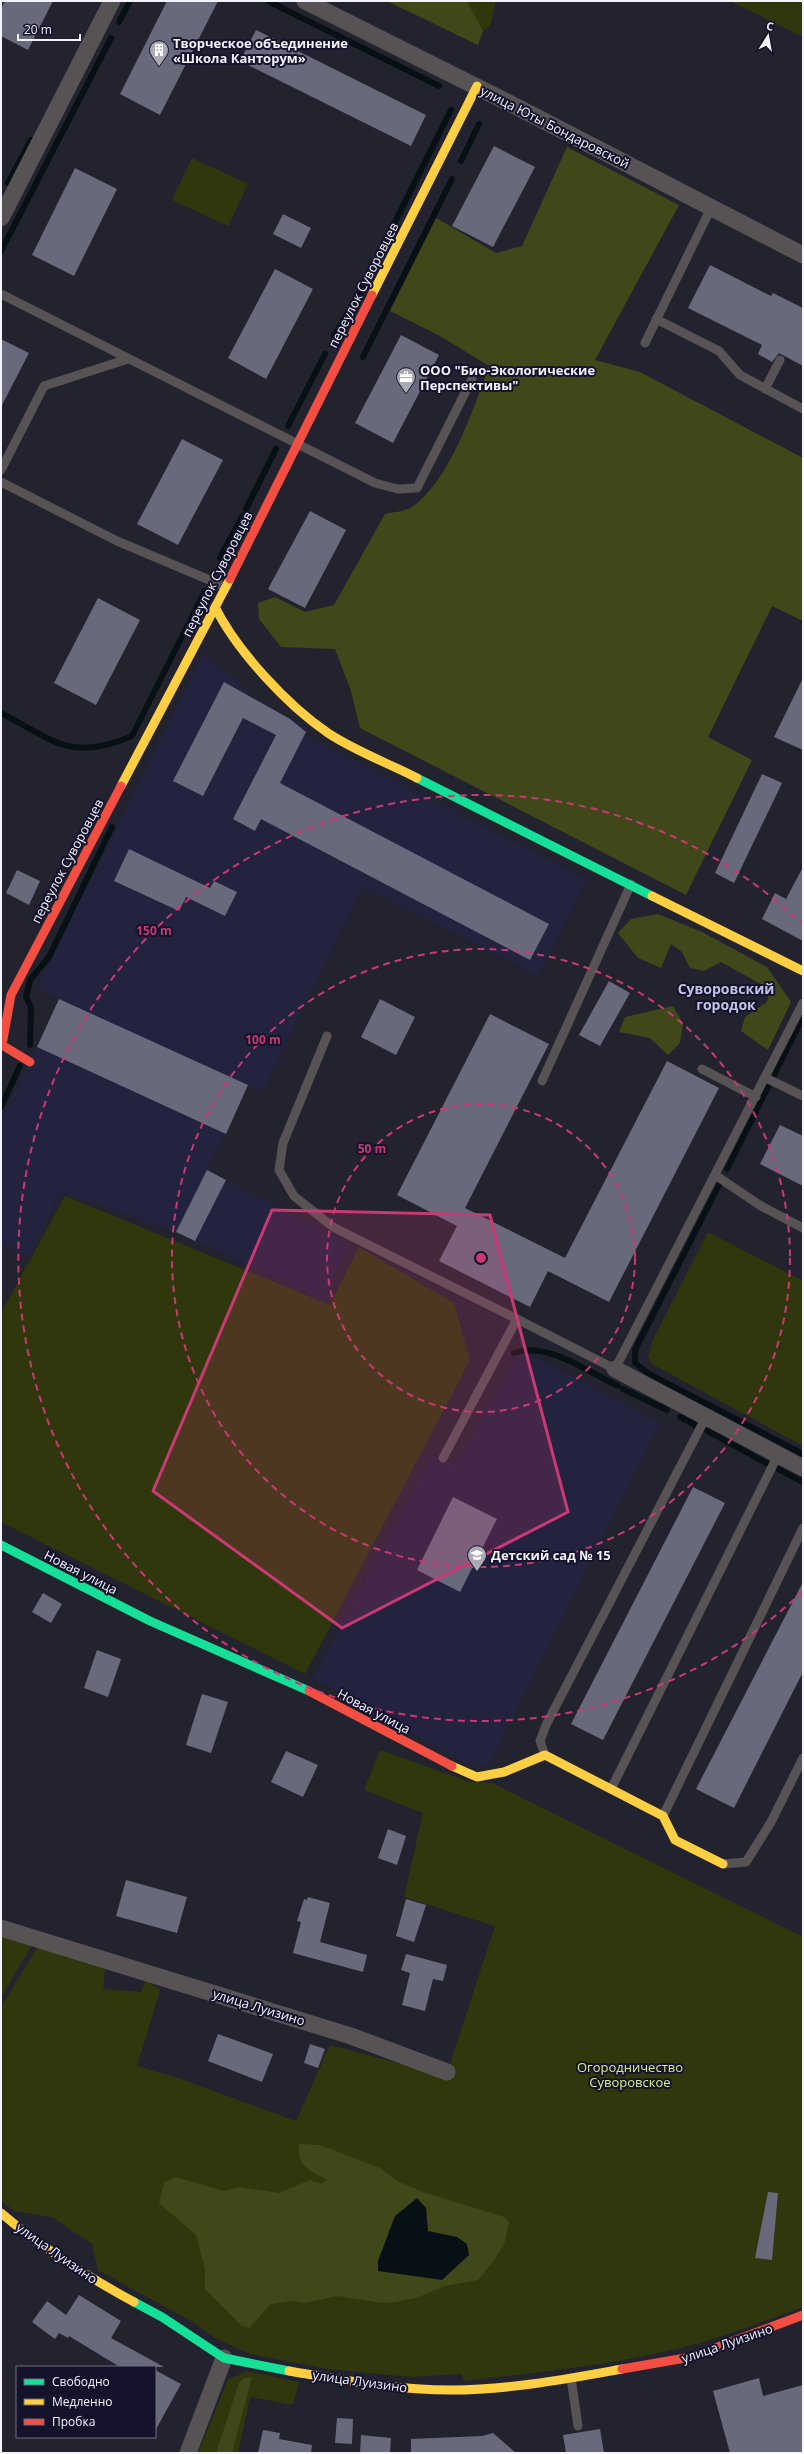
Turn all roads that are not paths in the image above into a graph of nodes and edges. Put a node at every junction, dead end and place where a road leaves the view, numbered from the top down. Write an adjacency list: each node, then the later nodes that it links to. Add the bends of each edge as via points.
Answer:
1 (112, 1): 5 (street)
2 (305, 1): 3 (street, улица Юты Бондаровской)
3 (477, 86): 4 (street, улица Юты Бондаровской); 15 (street, переулок Суворовцев)
4 (711, 208): 6 (street, улица Юты Бондаровской); 8 (lane)
5 (1, 218)
6 (803, 255)
7 (1, 294): 10 (lane)
8 (656, 319): 9 (lane); 13 (lane, via 719,351 740,375)
9 (645, 343)
10 (128, 359): 15 (lane); 16 (lane, via 44,386)
11 (780, 360): 13 (lane)
12 (472, 379): 15 (lane, via 417,488 398,489 375,483)
13 (765, 389): 14 (lane)
14 (803, 409)
15 (298, 444): 18 (street, переулок Суворовцев)
16 (1, 470)
17 (1, 482): 18 (lane, via 117,541)
18 (226, 587): 19 (street, переулок Суворовцев)
19 (215, 607): 20 (street, via 225,626 285,699 328,733); 24 (street, переулок Суворовцев, via 12,995 2,1045)
20 (631, 884): 21 (street); 27 (lane)
21 (803, 972)
22 (803, 1003): 26 (lane)
23 (327, 1036): 32 (lane, via 283,1143 279,1170 294,1196 333,1227)
24 (30, 1062)
25 (702, 1069): 29 (lane)
26 (766, 1078): 28 (lane); 29 (lane)
27 (542, 1081)
28 (803, 1096)
29 (756, 1097): 30 (lane)
30 (715, 1175): 31 (lane, via 761,1206); 33 (lane)
31 (803, 1228)
32 (517, 1319): 33 (lane); 36 (lane)
33 (615, 1369): 34 (street)
34 (706, 1416): 35 (street); 40 (lane, via 546,1725 540,1741)
35 (778, 1455): 37 (street); 42 (lane)
36 (443, 1458)
37 (803, 1468)
38 (803, 1528): 43 (lane)
39 (1, 1545): 40 (street, Новая улица, via 150,1622 302,1688 447,1764 477,1777 504,1772)
40 (545, 1755): 42 (street)
41 (803, 1758): 44 (lane, via 771,1822 746,1862)
42 (611, 1789): 43 (street)
43 (663, 1816): 44 (street, via 675,1840)
44 (723, 1864)
45 (1, 1928): 46 (street, улица Луизино, via 350,2036)
46 (447, 2072)
47 (1, 2213): 49 (street, улица Луизино, via 28,2236 78,2271 162,2317)
48 (803, 2315): 50 (street, улица Луизино, via 758,2334 690,2357)
49 (224, 2358): 50 (street, улица Луизино, via 268,2368 386,2387 451,2390 507,2387); 52 (street)
50 (571, 2378): 51 (lane)
51 (578, 2426)
52 (188, 2453)

